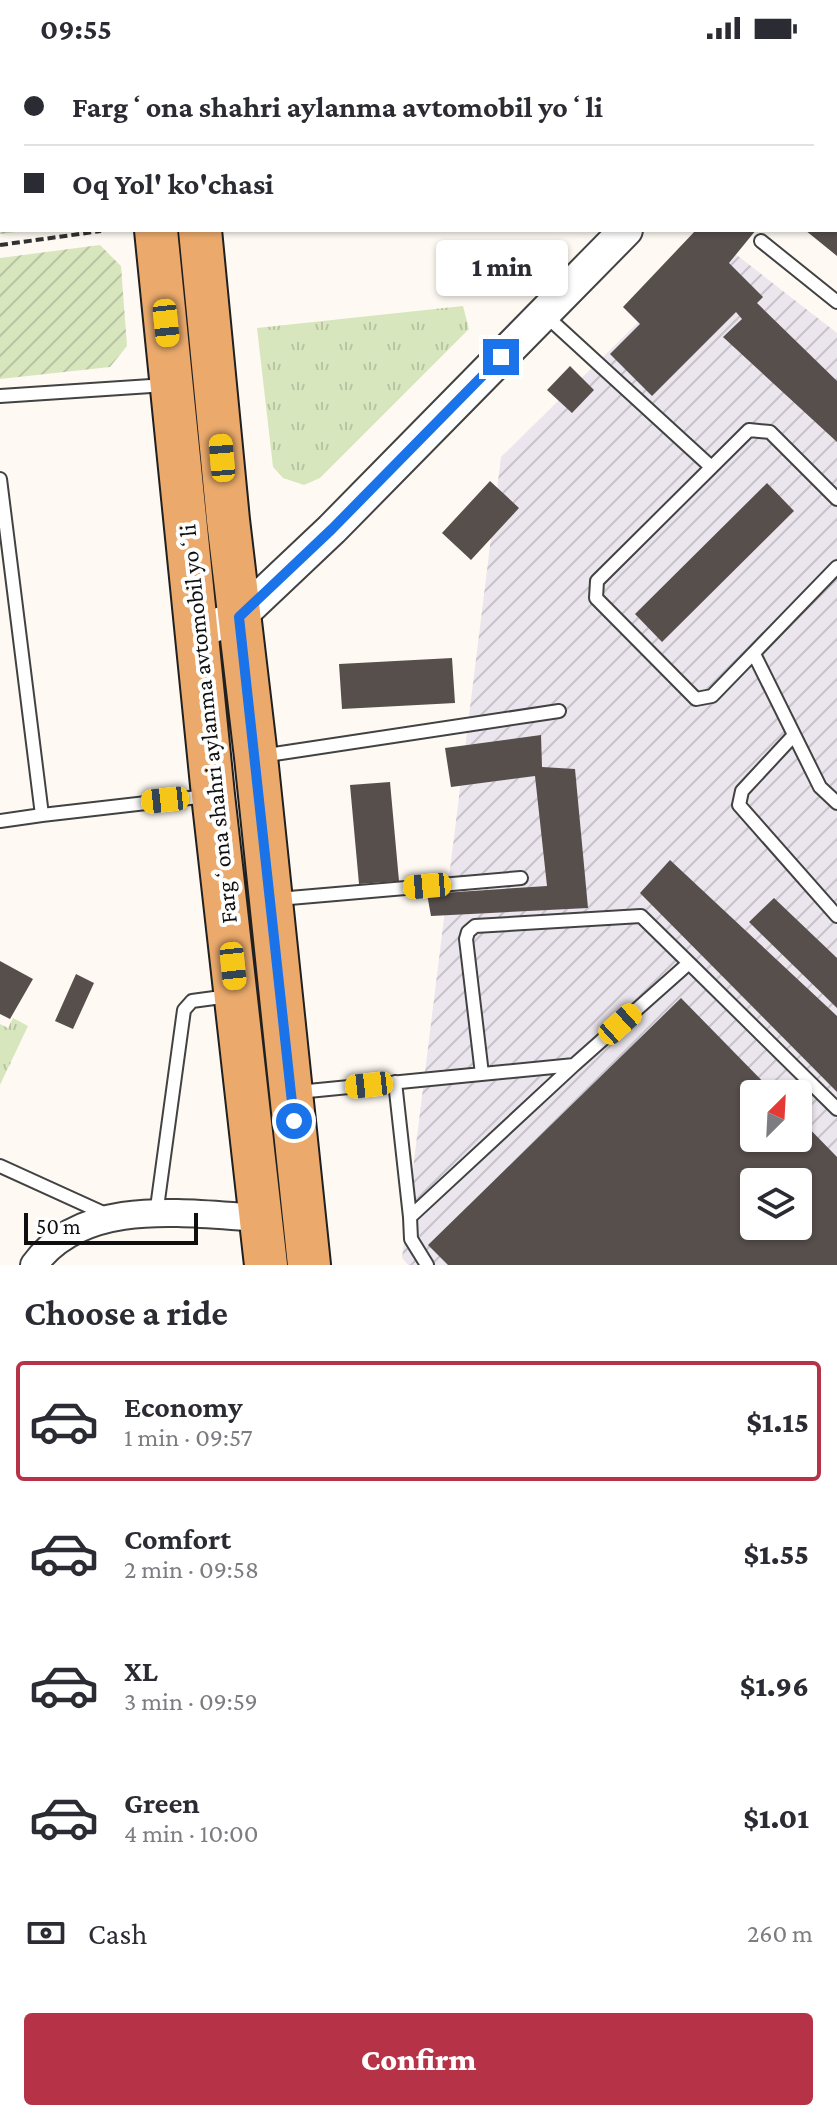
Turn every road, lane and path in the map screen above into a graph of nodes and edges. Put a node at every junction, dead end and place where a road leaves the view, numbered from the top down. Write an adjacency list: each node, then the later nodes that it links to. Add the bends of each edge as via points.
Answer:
1 (94, 232): 6 (path)
2 (156, 232): 9 (highway, Fargʻona shahri aylanma avtomobil yoʻli)
3 (200, 232): 15 (highway, Fargʻona shahri aylanma avtomobil yoʻli)
4 (624, 232): 8 (street)
5 (761, 241): 7 (lane)
6 (0, 245)
7 (837, 302)
8 (544, 314): 11 (lane); 15 (street)
9 (173, 385): 10 (lane); 16 (highway, Fargʻona shahri aylanma avtomobil yoʻli)
10 (0, 396)
11 (709, 465): 13 (lane, via 749,430 761,429); 17 (lane, via 597,581 596,598 696,699 712,696)
12 (0, 479): 23 (lane)
13 (837, 499)
14 (837, 567): 17 (lane)
15 (239, 617): 16 (street); 20 (highway, Fargʻona shahri aylanma avtomobil yoʻli)
16 (199, 631): 21 (highway, Fargʻona shahri aylanma avtomobil yoʻli)
17 (754, 654): 19 (lane)
18 (559, 711): 20 (lane)
19 (794, 735): 22 (lane, via 820,787); 27 (lane, via 742,791 739,805)
20 (256, 757): 26 (highway, Fargʻona shahri aylanma avtomobil yoʻli)
21 (213, 795): 23 (lane); 29 (highway, Fargʻona shahri aylanma avtomobil yoʻli)
22 (837, 803)
23 (42, 815): 24 (lane)
24 (0, 821)
25 (521, 878): 26 (lane)
26 (271, 899): 33 (highway, Fargʻona shahri aylanma avtomobil yoʻli)
27 (837, 916)
28 (689, 963): 30 (lane); 31 (lane, via 641,916 475,926 466,939); 34 (lane)
29 (236, 995): 36 (lane, via 192,1001 184,1010); 39 (highway, Fargʻona shahri aylanma avtomobil yoʻli)
30 (574, 1065): 31 (lane); 38 (lane)
31 (482, 1074): 32 (lane)
32 (395, 1082): 33 (lane); 38 (lane)
33 (291, 1092): 42 (highway, Fargʻona shahri aylanma avtomobil yoʻli)
34 (837, 1109)
35 (0, 1166): 37 (lane)
36 (156, 1215): 37 (street); 39 (street)
37 (111, 1217): 40 (street, via 69,1232)
38 (410, 1217): 43 (lane, via 411,1239)
39 (261, 1218): 41 (highway, Fargʻona shahri aylanma avtomobil yoʻli)
40 (34, 1265)
41 (266, 1265)
42 (309, 1265)
43 (427, 1265)

